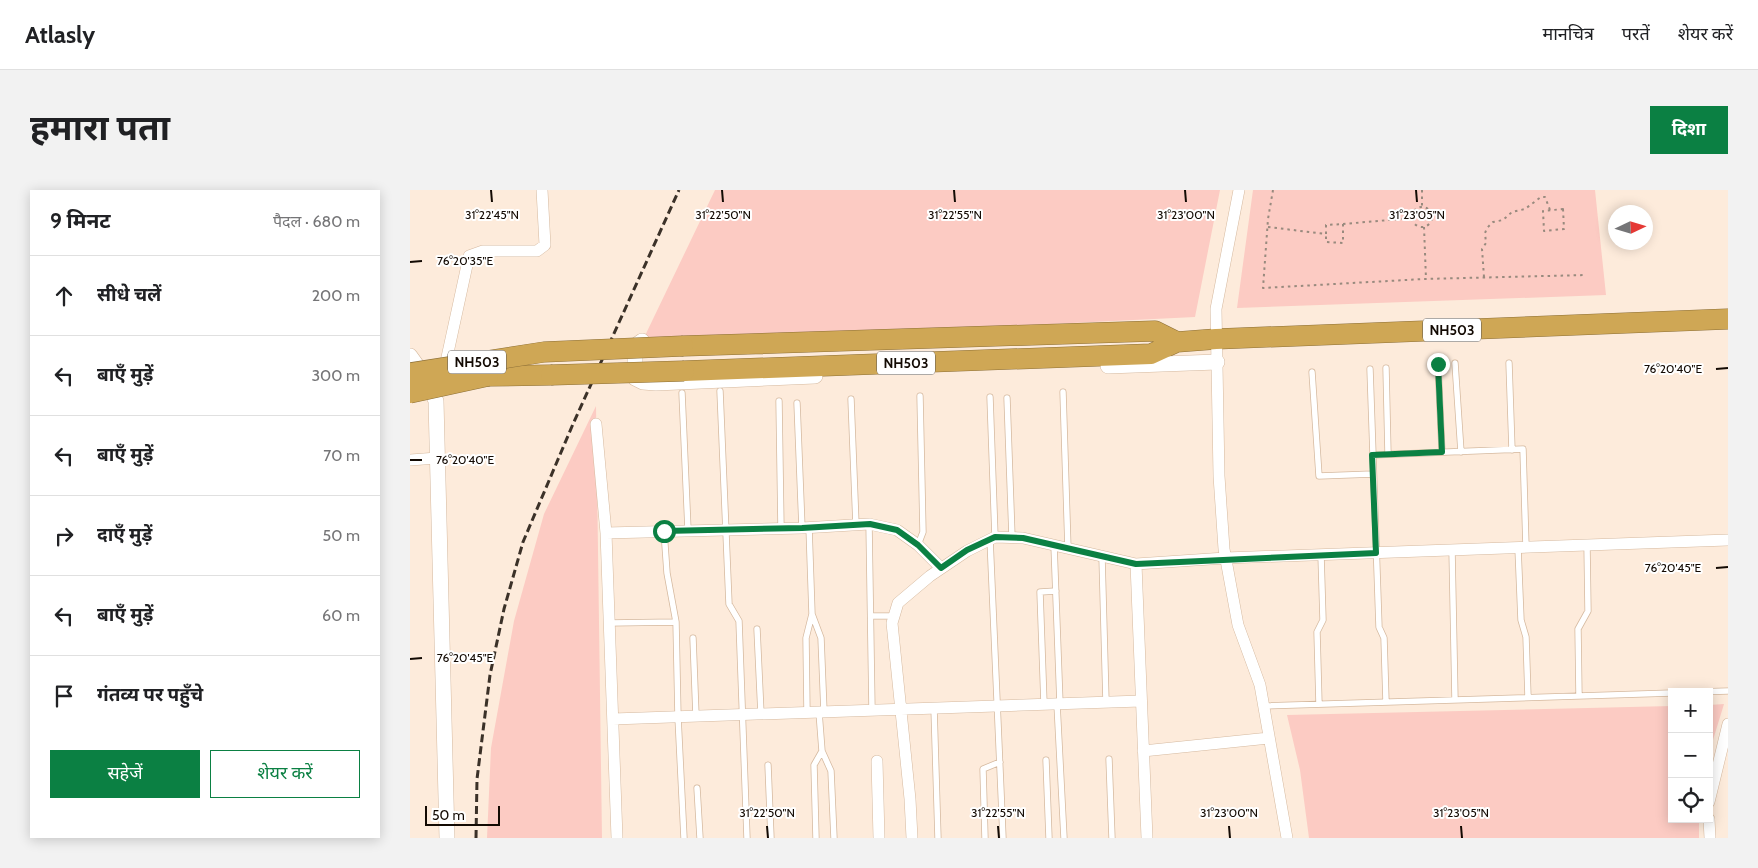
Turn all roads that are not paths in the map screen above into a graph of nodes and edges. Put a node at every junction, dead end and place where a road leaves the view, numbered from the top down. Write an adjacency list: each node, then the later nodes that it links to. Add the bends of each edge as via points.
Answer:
1 (542, 190): 25 (street, via 545,244 537,251 484,251 469,256)
2 (1239, 190): 5 (street, via 1216,309)
3 (1728, 319): 5 (highway, NH503)
4 (1147, 332): 6 (highway, NH503, via 1154,331); 8 (street, via 1127,324 1117,324 663,339 642,341 635,346 635,378 656,383); 16 (highway, NH503, bridge, via 544,352)
5 (1216, 339): 6 (highway, NH503); 9 (street)
6 (1176, 342): 8 (highway, NH503)
7 (410, 356): 25 (street)
8 (1139, 359): 9 (street); 19 (highway, NH503, bridge, via 488,376)
9 (1217, 362): 57 (street, via 1219,476)
10 (1438, 364): 30 (lane)
11 (1455, 364): 31 (lane)
12 (1509, 364): 29 (lane)
13 (1386, 368): 32 (lane)
14 (1370, 369): 33 (lane)
15 (1312, 372): 36 (lane, via 1319,476)
16 (410, 373)
17 (720, 391): 41 (lane)
18 (1062, 392): 52 (lane)
19 (410, 393)
20 (682, 393): 42 (lane)
21 (920, 396): 48 (lane, via 923,532)
22 (990, 397): 46 (lane)
23 (1007, 398): 45 (lane)
24 (851, 399): 38 (lane)
25 (436, 401): 34 (street)
26 (779, 401): 40 (lane)
27 (797, 403): 39 (lane)
28 (596, 424): 44 (street)
29 (1512, 450): 31 (lane); 51 (lane, via 1523,449)
30 (1442, 452): 31 (lane); 32 (lane)
31 (1461, 452)
32 (1388, 454): 33 (lane)
33 (1372, 455): 36 (lane)
34 (437, 458): 35 (street); 105 (street)
35 (410, 460)
36 (1373, 474): 54 (lane)
37 (870, 524): 38 (street); 48 (street, via 897,530); 62 (lane)
38 (856, 525): 39 (street)
39 (806, 527): 40 (street); 61 (lane)
40 (781, 528): 41 (street)
41 (725, 529): 42 (street); 88 (lane, via 729,604 739,621)
42 (688, 530): 43 (street)
43 (664, 531): 44 (street); 64 (lane, via 666,573)
44 (606, 533): 65 (street)
45 (1012, 537): 46 (street); 49 (street)
46 (992, 538): 59 (street); 80 (lane)
47 (1728, 540): 50 (street)
48 (918, 545): 59 (street)
49 (1054, 545): 52 (street); 60 (lane)
50 (1586, 545): 51 (street); 71 (lane, via 1588,611 1578,629)
51 (1522, 548): 53 (street); 72 (lane, via 1520,620 1526,637)
52 (1068, 549): 56 (street)
53 (1452, 550): 54 (street); 73 (lane)
54 (1376, 553): 55 (street); 76 (lane)
55 (1321, 555): 57 (street); 79 (lane, via 1323,620 1317,632)
56 (1102, 557): 58 (street); 75 (lane)
57 (1225, 558): 58 (street); 81 (street, via 1238,625 1260,685)
58 (1136, 564): 74 (street)
59 (941, 568): 63 (street, via 898,603)
60 (1056, 591): 77 (lane, via 1040,592); 78 (lane)
61 (812, 614): 85 (lane, via 806,638); 86 (lane, via 821,638)
62 (871, 616): 63 (lane); 84 (lane)
63 (894, 616): 83 (street, via 892,623)
64 (676, 622): 65 (lane); 90 (lane)
65 (609, 623): 91 (street)
66 (757, 629): 87 (lane)
67 (693, 638): 89 (lane)
68 (1713, 691): 69 (lane)
69 (1728, 691)
70 (1668, 692): 71 (lane)
71 (1579, 696): 72 (lane)
72 (1528, 697): 73 (lane)
73 (1455, 700): 76 (lane)
74 (1141, 701): 75 (street); 94 (street)
75 (1106, 702): 78 (street)
76 (1386, 702): 79 (lane)
77 (1044, 704): 78 (street); 80 (street)
78 (1058, 704): 119 (lane)
79 (1319, 704): 81 (lane)
80 (997, 706): 82 (street); 99 (lane)
81 (1264, 706): 93 (street)
82 (934, 708): 83 (street); 115 (lane)
83 (901, 709): 84 (street); 114 (street)
84 (872, 710): 86 (street)
85 (807, 712): 86 (street); 87 (street)
86 (822, 712): 95 (lane)
87 (761, 714): 88 (street)
88 (742, 715): 89 (street); 109 (lane)
89 (696, 716): 90 (street)
90 (678, 717): 91 (street); 107 (lane)
91 (613, 719): 106 (street)
92 (1728, 724): 100 (street)
93 (1269, 738): 94 (street); 122 (street)
94 (1143, 751): 121 (street)
95 (822, 752): 111 (lane, via 814,765); 112 (lane, via 831,771)
96 (1109, 759): 120 (lane)
97 (876, 760): 113 (street)
98 (1046, 760): 118 (lane)
99 (1000, 762): 116 (lane, via 983,769); 117 (lane)
100 (1723, 763): 103 (street)
101 (768, 764): 110 (lane)
102 (697, 788): 108 (lane)
103 (1713, 791)
104 (1708, 823): 123 (street)
105 (447, 838)
106 (618, 838)
107 (684, 838)
108 (700, 838)
109 (747, 838)
110 (771, 838)
111 (816, 838)
112 (834, 838)
113 (880, 838)
114 (912, 838)
115 (938, 838)
116 (985, 838)
117 (1003, 838)
118 (1049, 838)
119 (1064, 838)
120 (1112, 838)
121 (1147, 838)
122 (1287, 838)
123 (1710, 838)

